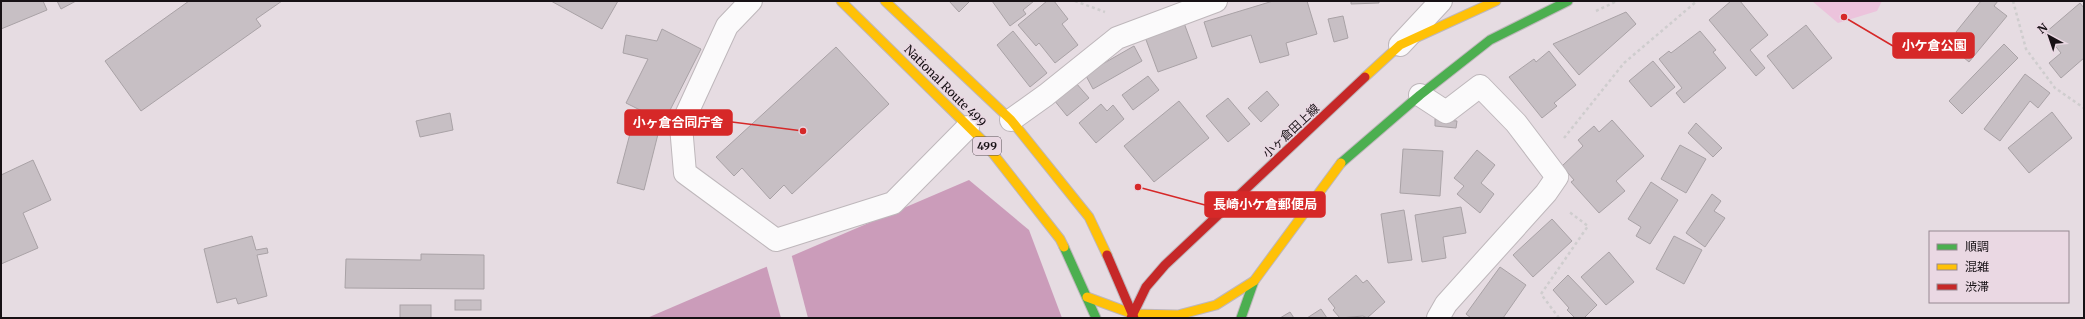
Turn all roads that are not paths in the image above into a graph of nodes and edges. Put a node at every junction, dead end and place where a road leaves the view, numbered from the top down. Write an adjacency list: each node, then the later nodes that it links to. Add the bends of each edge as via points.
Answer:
1 (751, 1): 11 (street, via 727,26 681,126 685,173 776,240 893,203)
2 (841, 1): 11 (main road, National Route 499 / 499)
3 (885, 1): 10 (main road, National Route 499)
4 (1216, 1): 10 (street, via 1117,38)
5 (1441, 1): 8 (street)
6 (1496, 1): 8 (main road, 小ヶ倉田上線)
7 (1568, 1): 9 (main road, via 1490,40)
8 (1400, 45): 14 (main road, 小ヶ倉田上線, via 1164,265 1146,287)
9 (1420, 95): 12 (main road, via 1344,158); 17 (street, via 1446,112 1480,86 1516,123 1557,177 1546,193 1446,304)
10 (1011, 120): 14 (main road, National Route 499, via 1089,217 1126,296)
11 (968, 126): 13 (main road, National Route 499 / 499, via 984,142 1060,239)
12 (1254, 280): 14 (main road, via 1216,305 1178,315); 16 (main road)
13 (1087, 297): 14 (main road); 15 (main road, National Route 499 / 499)
14 (1133, 317)
15 (1096, 318)
16 (1241, 318)
17 (1438, 318)

